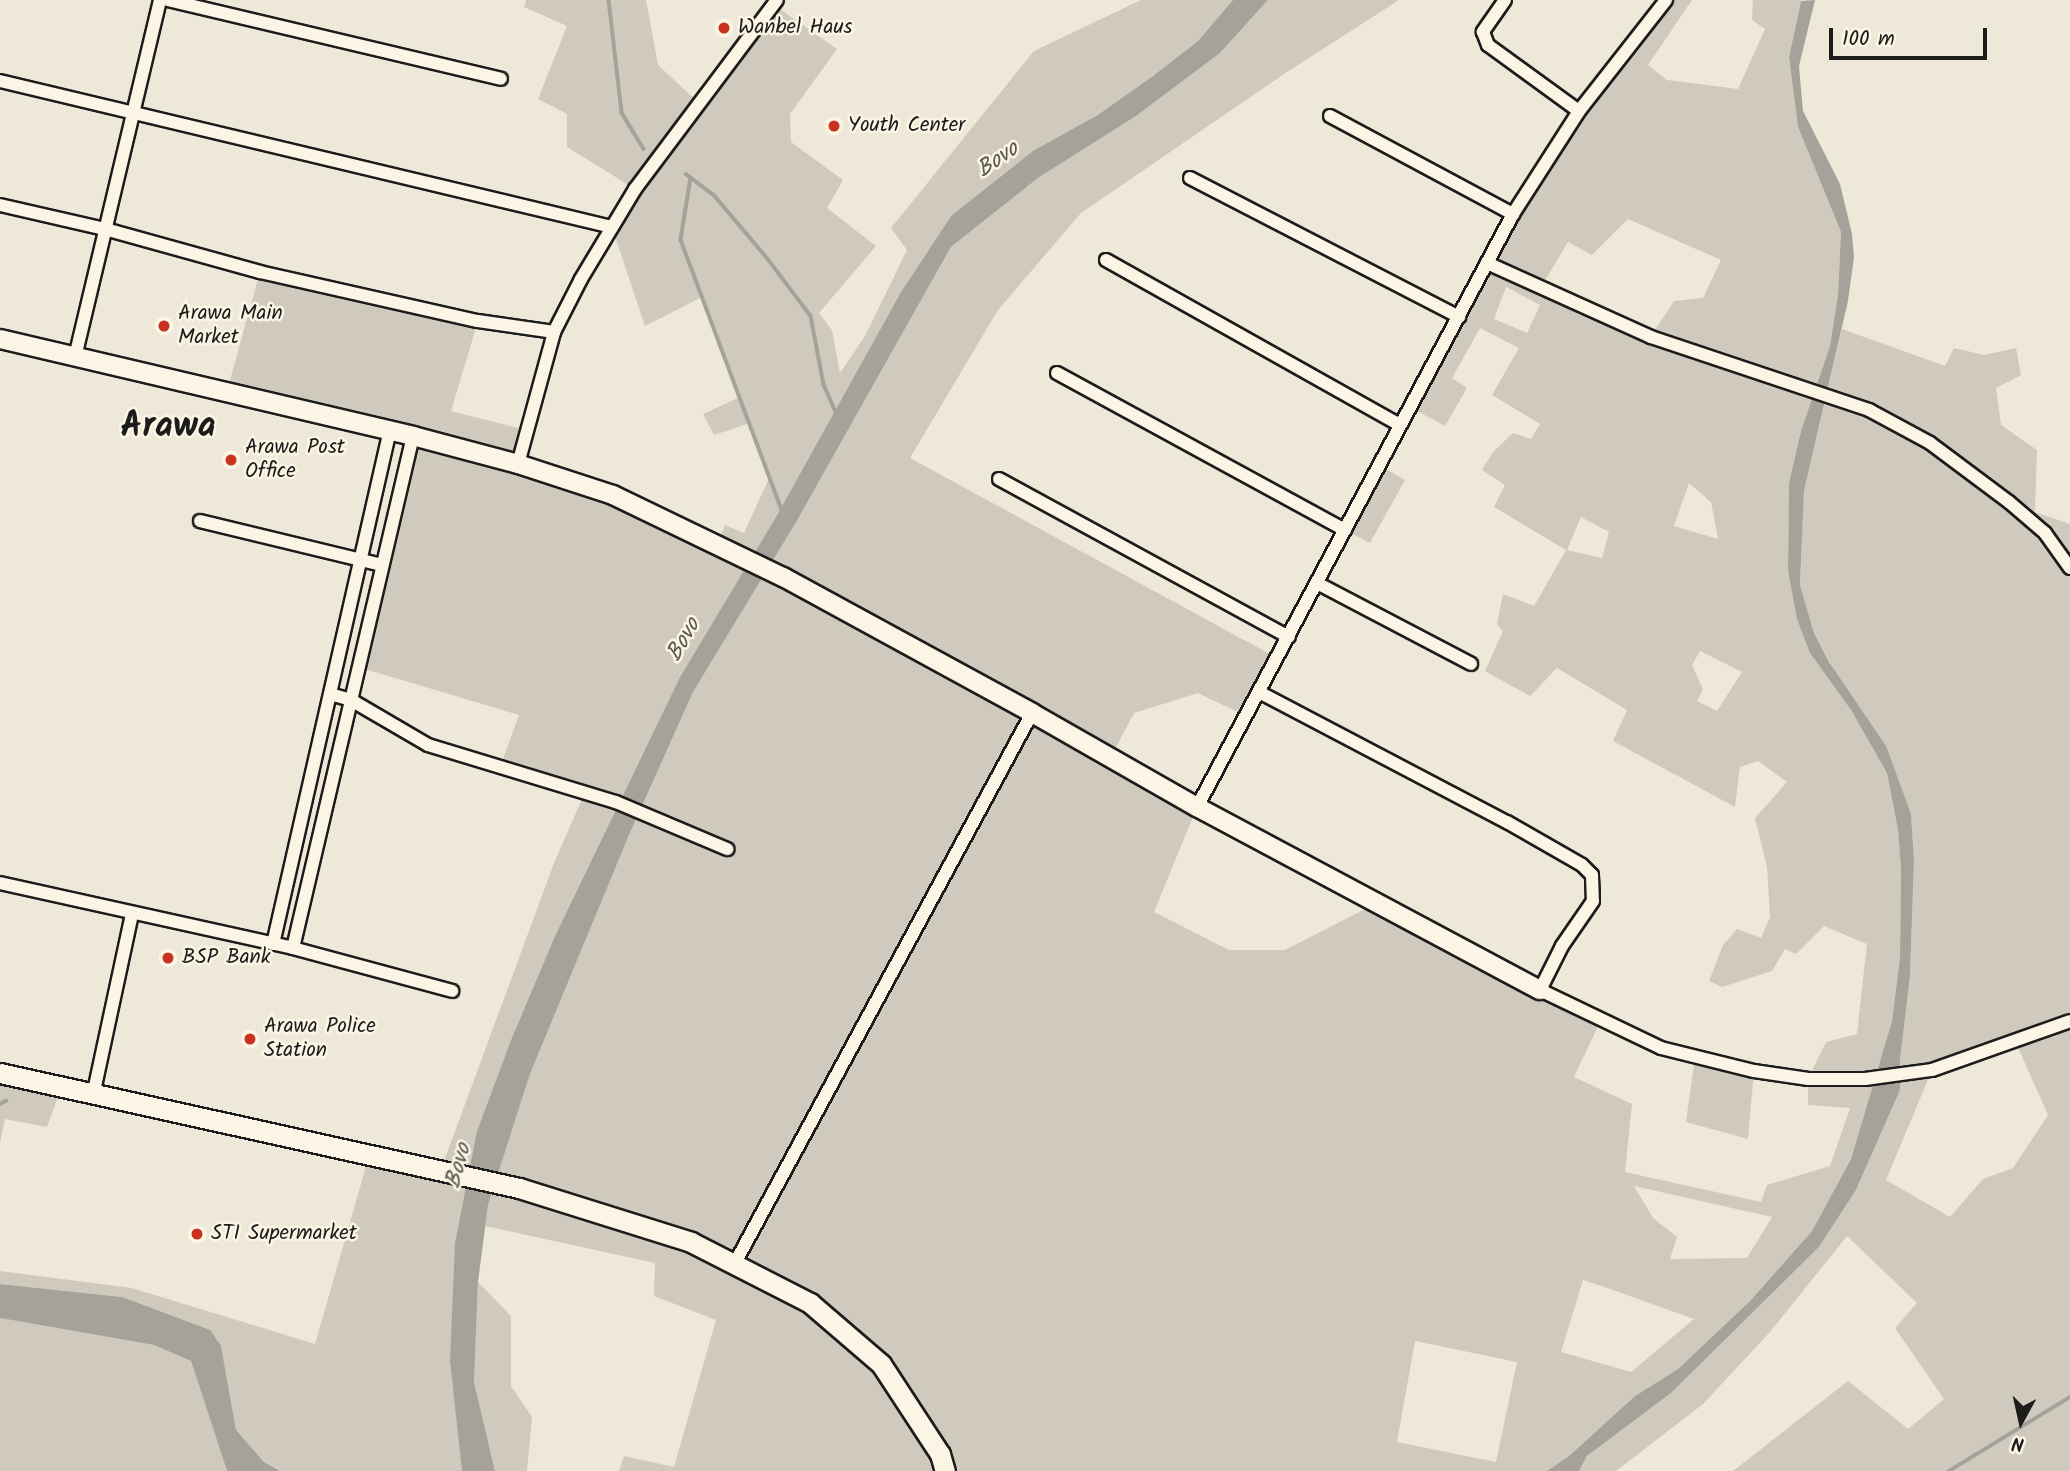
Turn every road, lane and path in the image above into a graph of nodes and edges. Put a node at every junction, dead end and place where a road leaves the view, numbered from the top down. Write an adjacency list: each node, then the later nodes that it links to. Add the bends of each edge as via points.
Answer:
1 (160, 0): 9 (street)
2 (169, 0): 6 (street)
3 (777, 0): 14 (street, via 635,188)
4 (1505, 0): 8 (street, via 1483,32 1488,44)
5 (1666, 0): 8 (street)
6 (501, 79)
7 (0, 81): 9 (street)
8 (1579, 111): 13 (street)
9 (133, 114): 14 (street); 15 (street)
10 (1330, 116): 13 (street)
11 (1190, 178): 18 (street)
12 (0, 205): 15 (street)
13 (1513, 214): 17 (street)
14 (612, 227): 19 (street)
15 (105, 229): 19 (street, via 260,272 478,321); 21 (street)
16 (1106, 260): 23 (street)
17 (1487, 263): 18 (street); 32 (street, via 1651,337 1869,410 1959,463 2045,533)
18 (1459, 317): 23 (street)
19 (554, 331): 26 (street)
20 (0, 339): 21 (street)
21 (75, 357): 24 (street)
22 (1057, 373): 29 (street)
23 (1400, 425): 29 (street)
24 (390, 430): 25 (street); 30 (street)
25 (413, 436): 26 (street); 31 (street)
26 (518, 464): 39 (street, via 613,495 783,577)
27 (999, 479): 34 (street)
28 (200, 521): 30 (street)
29 (1345, 530): 33 (street)
30 (360, 560): 31 (street); 37 (street)
31 (382, 565): 38 (street)
32 (2070, 568)
33 (1317, 583): 34 (street); 35 (street)
34 (1289, 637): 36 (street)
35 (1471, 664)
36 (1259, 692): 40 (street); 46 (street, via 1569,856 1592,875 1592,901)
37 (330, 694): 38 (street); 44 (street)
38 (351, 700): 41 (street, via 428,745 616,802); 45 (street)
39 (1032, 713): 40 (street); 51 (street)
40 (1197, 807): 46 (street)
41 (727, 849)
42 (0, 883): 43 (street)
43 (132, 914): 44 (street); 50 (street)
44 (273, 944): 45 (street)
45 (293, 948): 47 (street)
46 (1540, 990): 48 (street, via 1661,1048 1808,1079 1909,1074 1981,1055)
47 (452, 991)
48 (2070, 1021)
49 (0, 1073): 50 (main road)
50 (93, 1096): 51 (main road, via 519,1188 691,1242)
51 (735, 1263): 52 (main road, via 810,1303 881,1364 940,1454)
52 (945, 1471)

